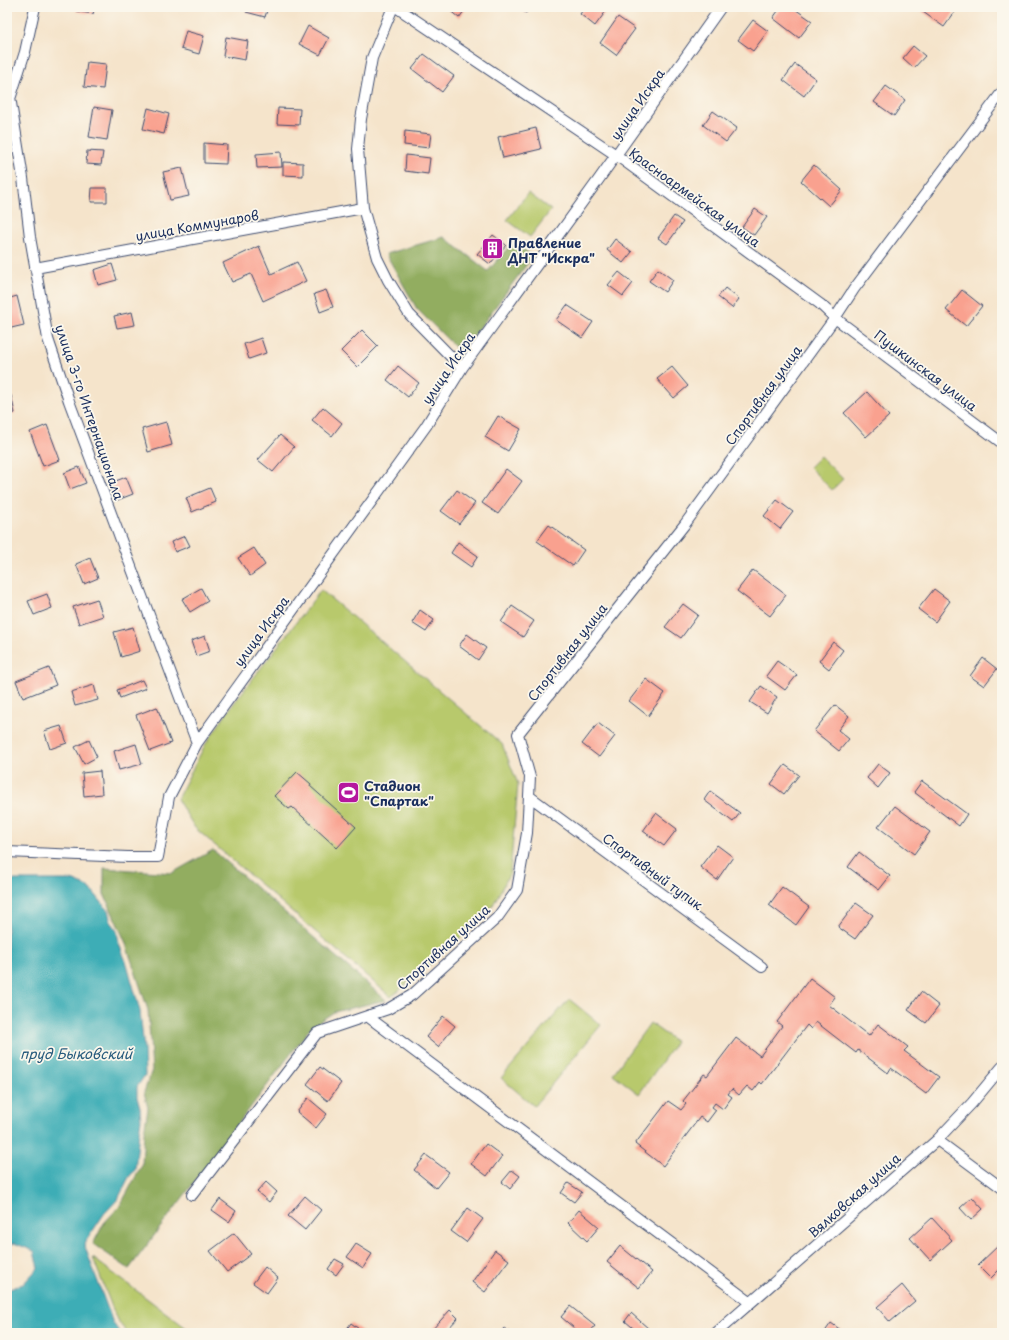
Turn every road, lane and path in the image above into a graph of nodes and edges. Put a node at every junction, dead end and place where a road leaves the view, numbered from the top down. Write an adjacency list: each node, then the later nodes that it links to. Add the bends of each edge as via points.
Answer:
1 (35, 7): 7 (street, via 25,52)
2 (393, 7): 9 (street, via 372,58 361,119 358,149)
3 (396, 7): 8 (street, Красноармейская улица)
4 (721, 7): 8 (street, улица Искра)
5 (7, 78): 7 (street, улица 3-го Интернационала)
6 (1002, 92): 11 (street, Спортивная улица)
7 (11, 96): 10 (street, улица 3-го Интернационала)
8 (616, 155): 11 (street, Красноармейская улица, via 820,304); 12 (street, улица Искра)
9 (363, 208): 10 (street, улица Коммунаров); 12 (street, via 377,258 408,314)
10 (35, 268): 14 (street, улица 3-го Интернационала, via 48,339)
11 (835, 318): 13 (street, Пушкинская улица); 15 (street, Спортивная улица, via 684,524 518,734 530,777)
12 (462, 368): 14 (street, улица Искра, via 426,426)
13 (1002, 443)
14 (197, 743): 16 (street, улица Искра, via 169,797 158,857)
15 (529, 796): 17 (street, Спортивный тупик); 18 (street, Спортивная улица, via 527,833 517,890 497,918 412,995 388,1009)
16 (7, 852)
17 (762, 967)
18 (367, 1016): 22 (street, Спортивная улица, via 317,1033); 23 (street)
19 (1002, 1067): 20 (street, Вялковская улица)
20 (936, 1140): 21 (street); 23 (street, Вялковская улица, via 789,1271)
21 (1002, 1188)
22 (192, 1195)
23 (750, 1302): 24 (street, Вялковская улица)
24 (716, 1333)

